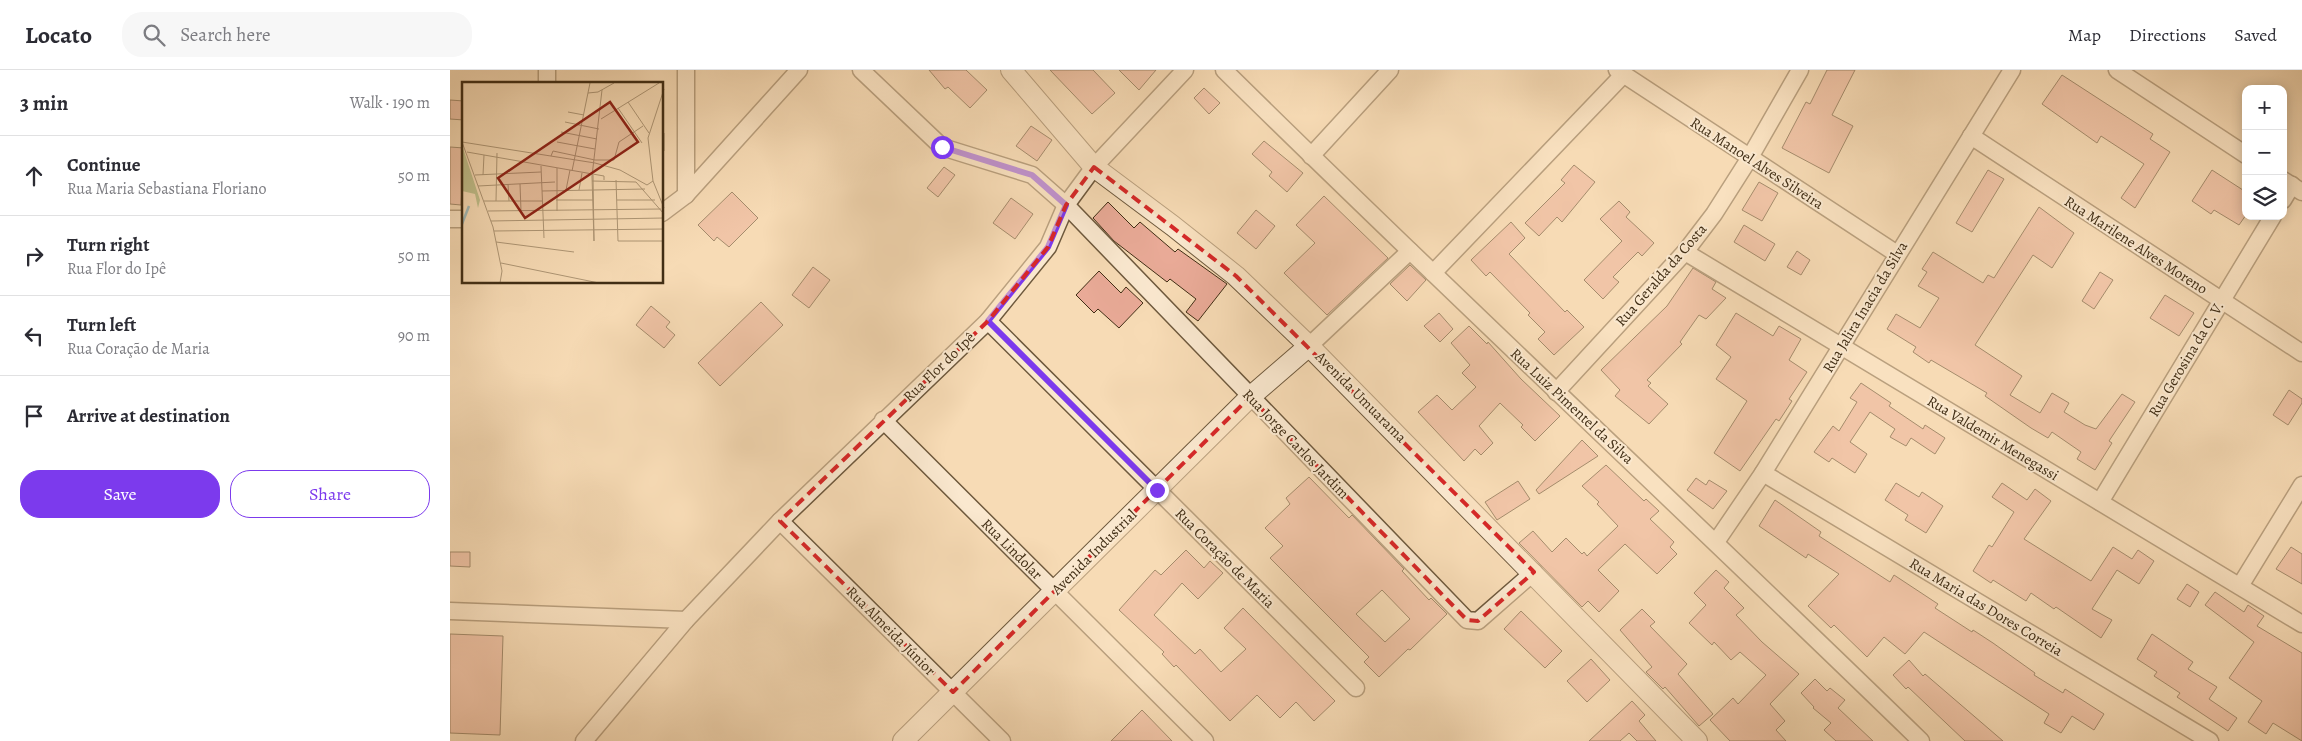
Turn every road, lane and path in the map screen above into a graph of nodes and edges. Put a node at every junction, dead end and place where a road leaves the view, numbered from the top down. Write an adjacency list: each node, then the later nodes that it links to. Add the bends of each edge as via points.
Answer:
1 (686, 70): 17 (street)
2 (799, 70): 17 (street)
3 (862, 70): 18 (street, Rua Jorge Carlos Jardim, via 942,147 1032,175)
4 (1011, 70): 16 (street, Avenida Umuarama)
5 (1185, 70): 16 (street, Rua Flor do Ipê)
6 (1224, 70): 14 (street, Rua Luiz Pimentel da Silva)
7 (1390, 70): 14 (street)
8 (1800, 70): 15 (street, Rua Geralda da Costa)
9 (2012, 70): 12 (street, Rua Jalira Inacia da Silva)
10 (2117, 70): 13 (street)
11 (1620, 72): 15 (street, Rua Manoel Alves Silveira); 24 (street)
12 (1971, 136): 23 (street, Rua Jalira Inacia da Silva); 25 (street, Rua Marilene Alves Moreno)
13 (2242, 152)
14 (1311, 156): 21 (street, Rua Luiz Pimentel da Silva)
15 (1749, 159): 22 (street, Rua Geralda da Costa); 23 (street, Rua Manoel Alves Silveira)
16 (1094, 167): 18 (street, Rua Flor do Ipê); 27 (street, Avenida Umuarama, via 1236,276)
17 (686, 195): 19 (street)
18 (1066, 205): 26 (street, Rua Flor do Ipê, via 1048,247); 31 (street, Rua Jorge Carlos Jardim)
19 (664, 212)
20 (2271, 220): 25 (street, Rua Gerosina da C. V.)
21 (1410, 251): 24 (street, Rua Luiz Pimentel da Silva); 27 (street)
22 (1685, 252): 28 (street, Rua Valdemir Menegassi); 30 (street, Rua Geralda da Costa)
23 (1897, 254): 28 (street, Rua Jalira Inacia da Silva)
24 (1433, 273): 30 (street, Rua Luiz Pimentel da Silva)
25 (2221, 300): 29 (street, Rua Marilene Alves Moreno); 36 (street, Rua Gerosina da C. V.)
26 (988, 321): 32 (street, Rua Flor do Ipê); 35 (street, Rua Coração de Maria)
27 (1309, 346): 31 (street, Avenida Industrial); 39 (street, Avenida Umuarama)
28 (1841, 347): 33 (street, Rua Jalira Inacia da Silva); 36 (street, Rua Valdemir Menegassi)
29 (2302, 353)
30 (1556, 392): 38 (street, Rua Luiz Pimentel da Silva)
31 (1250, 397): 35 (street, Avenida Industrial); 39 (street, Rua Jorge Carlos Jardim, via 1467,620 1478,621)
32 (883, 420): 37 (street, Rua Flor do Ipê); 41 (street, Rua Lindolar)
33 (1763, 473): 38 (street, Rua Jalira Inacia da Silva); 53 (street, Rua Maria das Dores Correia)
34 (2302, 485): 40 (street)
35 (1157, 490): 41 (street, Avenida Industrial); 45 (street, Rua Coração de Maria)
36 (2100, 502): 40 (street, Rua Valdemir Menegassi)
37 (780, 521): 43 (street, Rua Flor do Ipê); 46 (street, Rua Almeida Júnior)
38 (1716, 542): 52 (street, Rua Luiz Pimentel da Silva)
39 (1534, 572): 51 (street, Avenida Umuarama)
40 (2240, 586): 44 (street, Rua Valdemir Menegassi)
41 (1054, 591): 46 (street, Avenida Industrial); 50 (street, Rua Lindolar)
42 (450, 611): 43 (street)
43 (686, 620): 47 (street, Rua Flor do Ipê)
44 (2302, 624)
45 (1356, 688)
46 (953, 692): 48 (street, Avenida Industrial); 49 (street, Rua Almeida Júnior)
47 (584, 741)
48 (903, 741)
49 (1002, 741)
50 (1205, 741)
51 (1697, 741)
52 (1921, 741)
53 (2210, 741)

